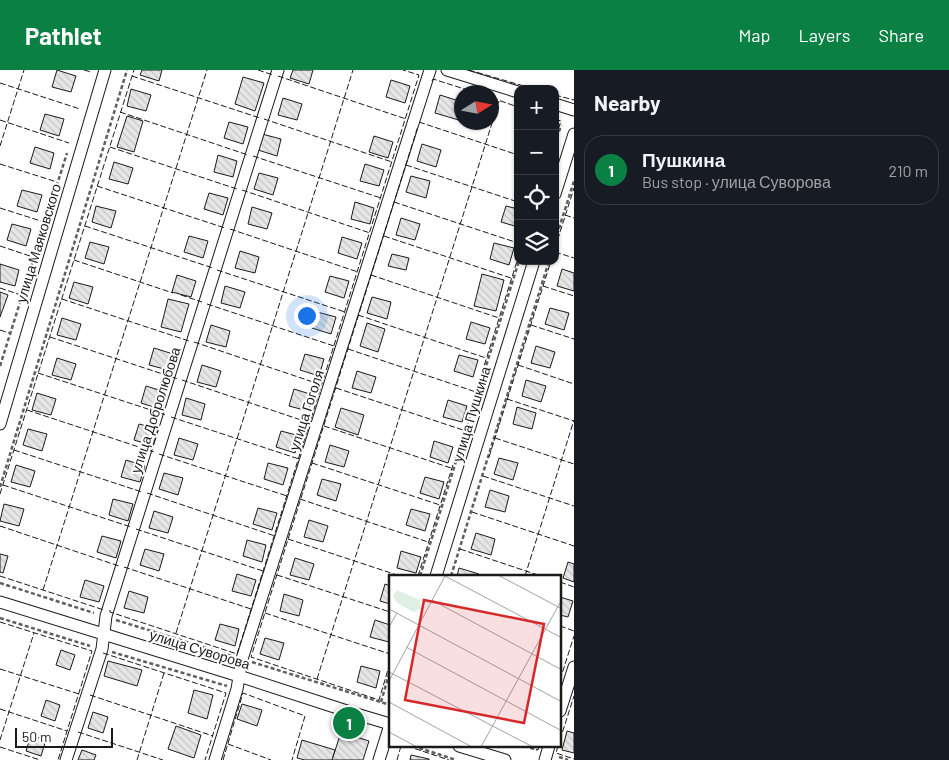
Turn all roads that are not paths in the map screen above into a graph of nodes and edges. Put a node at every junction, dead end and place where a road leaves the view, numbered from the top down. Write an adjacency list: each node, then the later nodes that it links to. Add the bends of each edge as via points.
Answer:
1 (105, 70): 11 (street, улица Маяковского)
2 (278, 70): 14 (street, улица Добролюбова, via 106,616)
3 (430, 70): 16 (street, улица Гоголя)
4 (446, 70): 5 (street)
5 (514, 91)
6 (559, 105): 7 (street)
7 (574, 110)
8 (574, 134): 9 (street)
9 (559, 181)
10 (533, 265): 12 (street, улица Пушкина)
11 (0, 424)
12 (436, 575)
13 (0, 602): 14 (street, улица Суворова)
14 (104, 634): 16 (street, улица Суворова); 21 (street, улица Добролюбова)
15 (574, 667): 17 (street)
16 (239, 676): 18 (street, улица Суворова); 22 (street, улица Гоголя)
17 (562, 705)
18 (389, 724)
19 (389, 727): 23 (street)
20 (466, 748): 24 (street)
21 (66, 760)
22 (215, 760)
23 (379, 760)
24 (505, 760)

